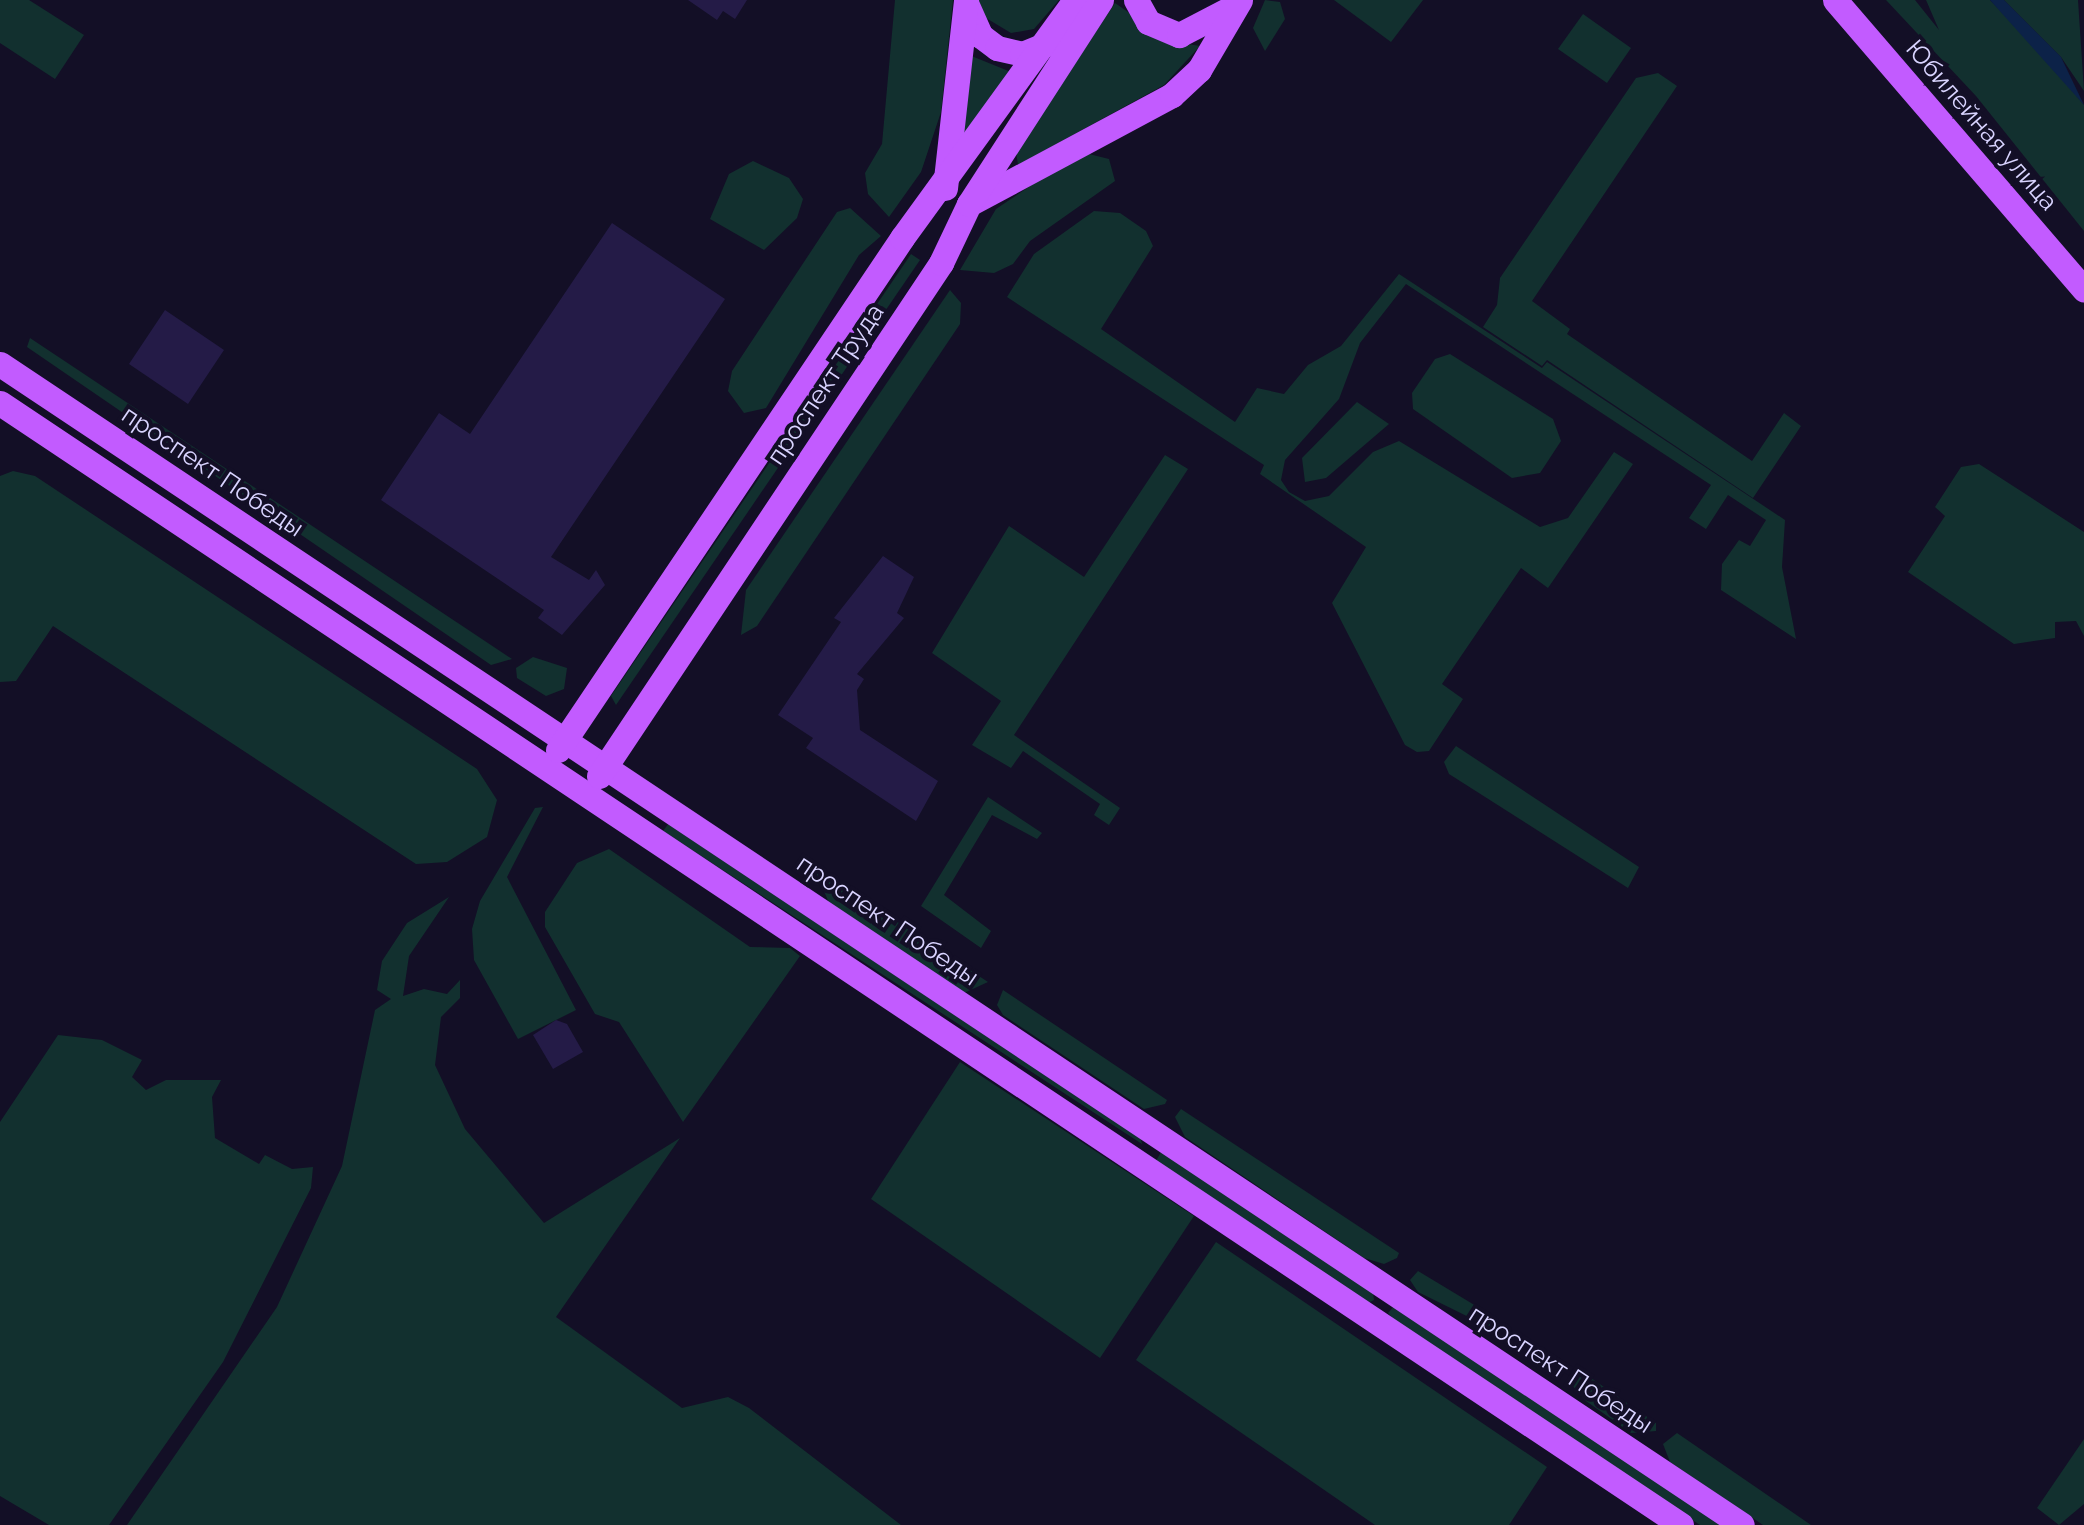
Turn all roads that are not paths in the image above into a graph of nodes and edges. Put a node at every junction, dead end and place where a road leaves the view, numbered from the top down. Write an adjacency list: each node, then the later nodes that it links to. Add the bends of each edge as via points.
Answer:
1 (1075, 0): 7 (main road, проспект Труда)
2 (1101, 0): 9 (main road, проспект Труда)
3 (1136, 0): 6 (main road, via 1156,29 1179,34)
4 (1835, 0): 10 (main road, Юбилейная улица)
5 (966, 1): 7 (main road, via 981,36 997,48 1022,54); 8 (main road)
6 (1239, 2): 9 (main road, via 1199,70 1172,96)
7 (1046, 44): 8 (main road, проспект Труда)
8 (945, 188): 9 (main road); 13 (main road, проспект Труда, via 902,238)
9 (970, 204): 14 (main road, проспект Труда, via 942,263)
10 (2084, 290)
11 (0, 364): 13 (main road, проспект Победы)
12 (0, 402): 15 (main road)
13 (564, 738): 14 (main road, проспект Победы); 15 (main road, проспект Труда)
14 (606, 766): 16 (main road, проспект Труда); 18 (main road, проспект Победы)
15 (547, 767): 16 (main road)
16 (588, 795): 17 (main road)
17 (1681, 1525)
18 (1742, 1525)

